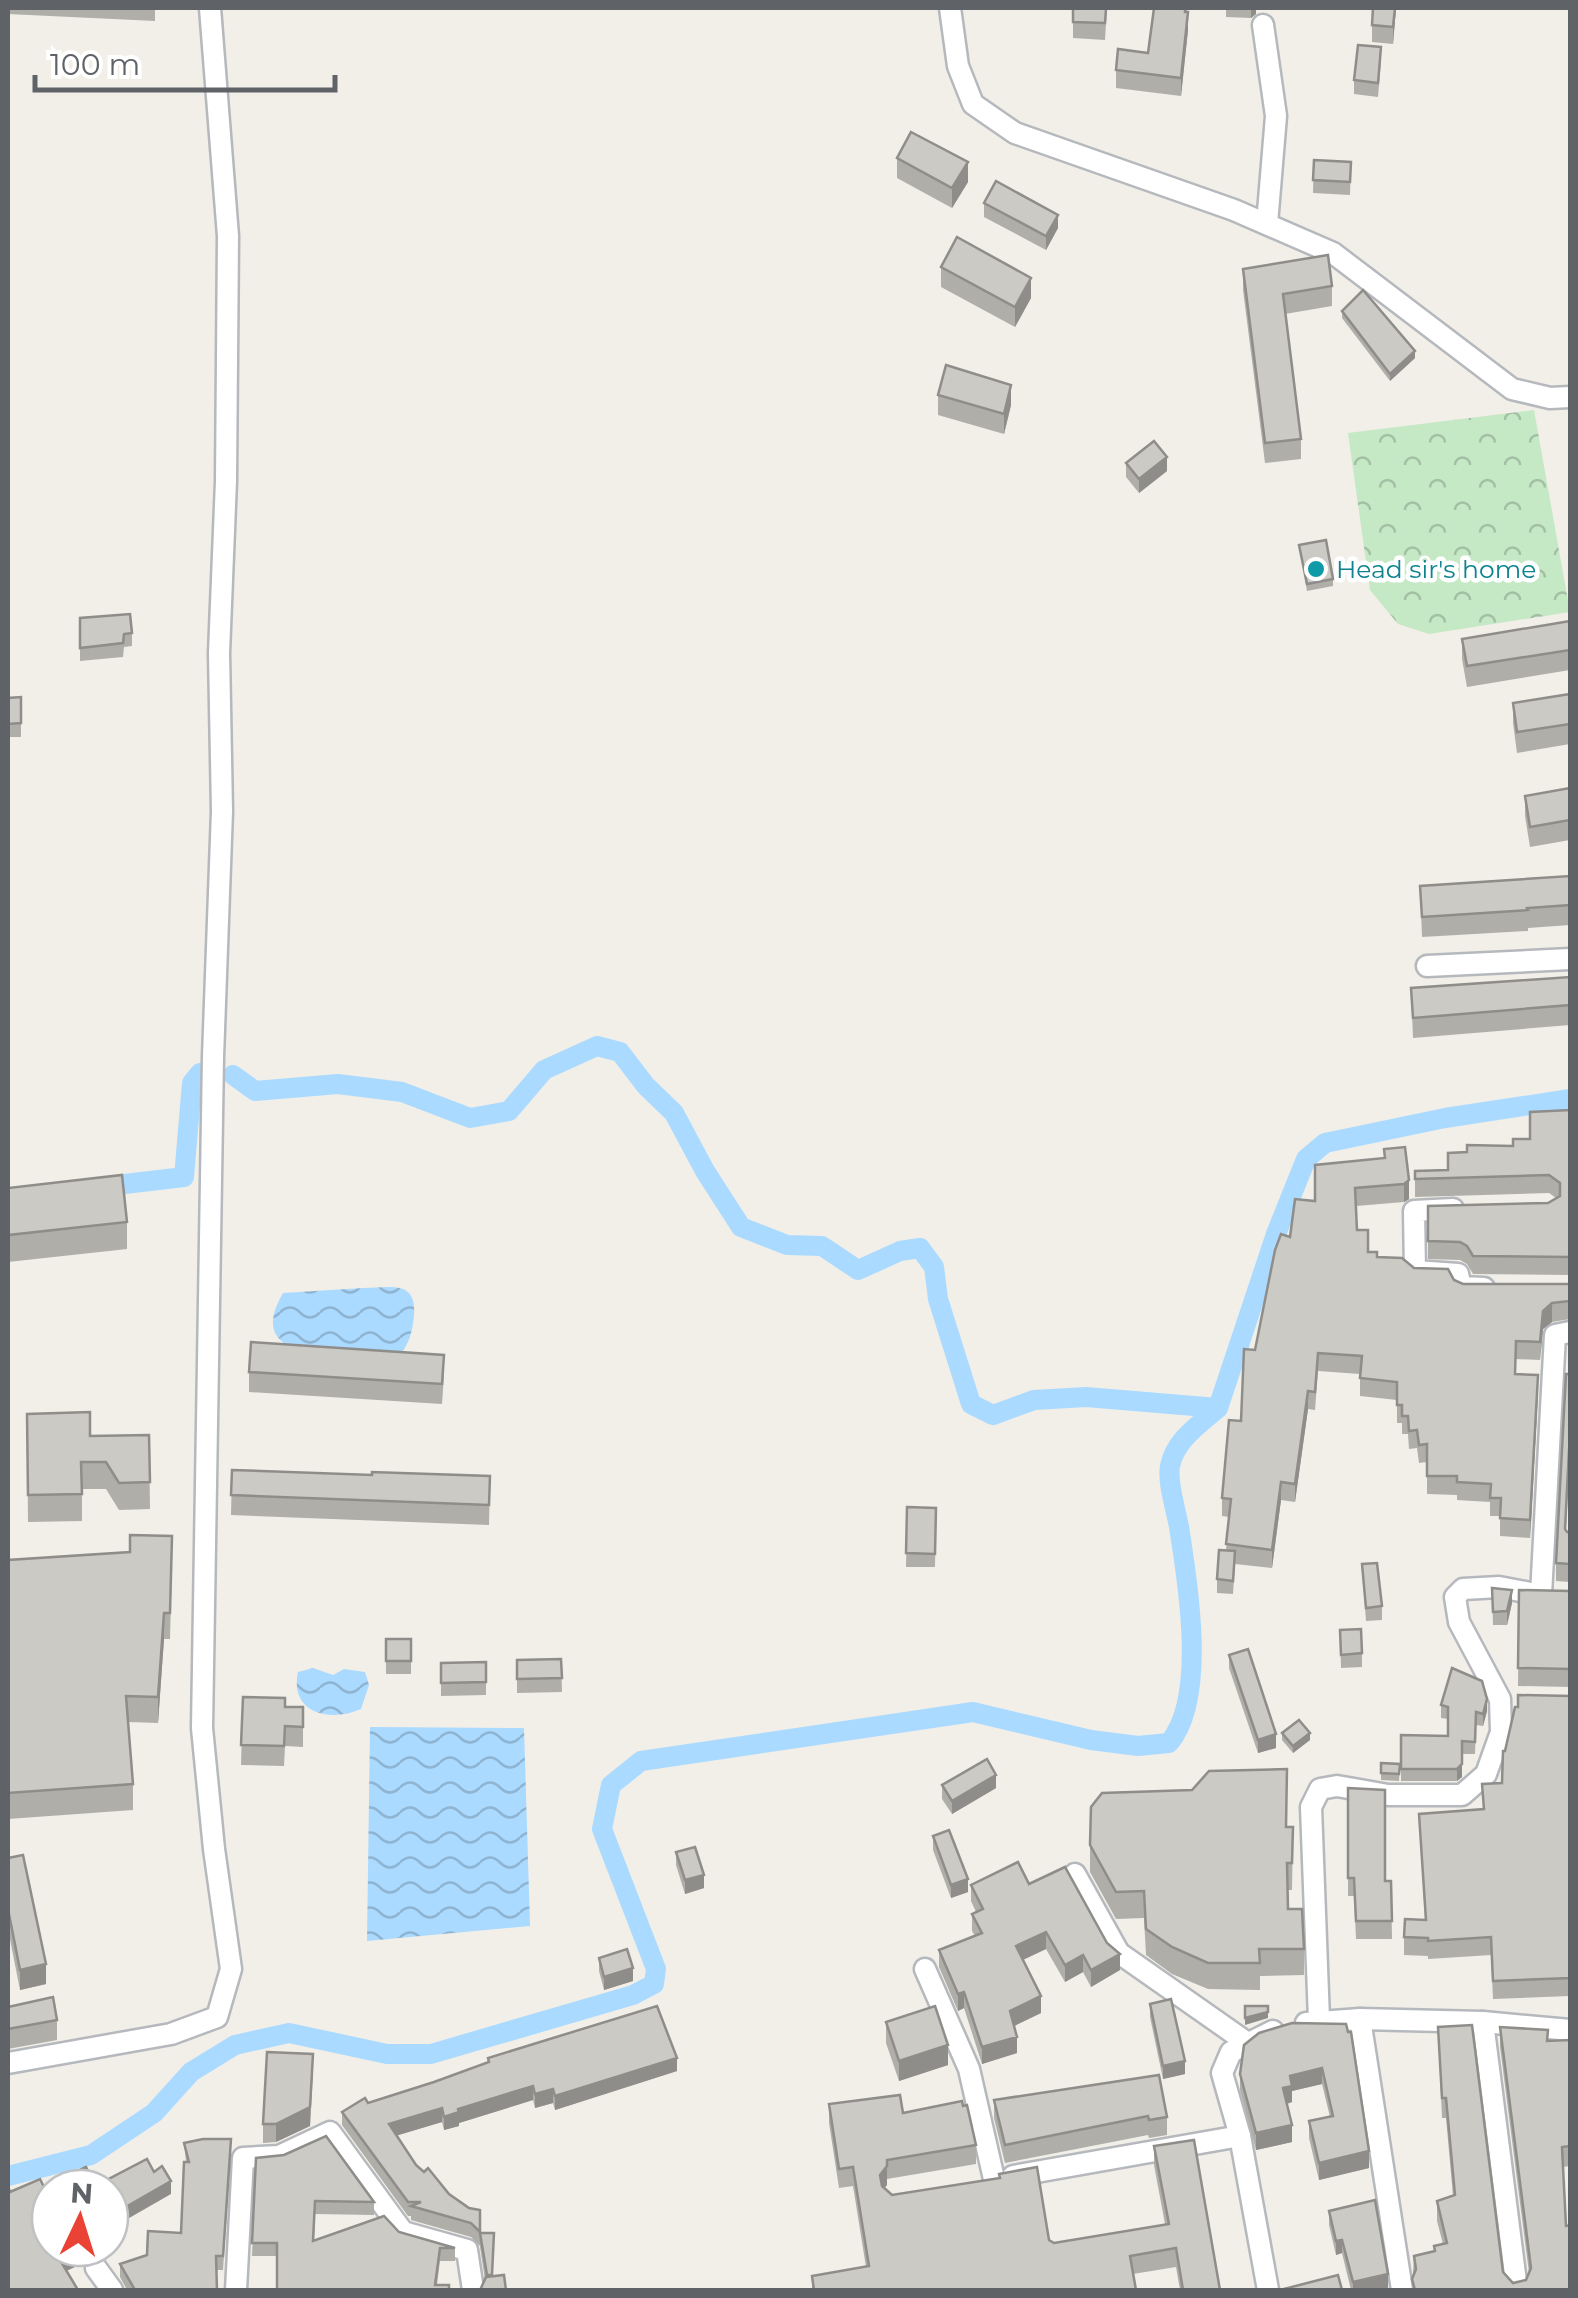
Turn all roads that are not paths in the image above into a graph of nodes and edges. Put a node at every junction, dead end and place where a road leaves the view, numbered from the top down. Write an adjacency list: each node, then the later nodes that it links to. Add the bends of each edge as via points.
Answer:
1 (210, 8): 18 (street, via 228,254 202,1728 231,1969 217,2016 171,2034)
2 (950, 8): 4 (street, via 958,66 973,104 1015,133)
3 (1263, 25): 4 (street, via 1276,116)
4 (1267, 224): 5 (street, via 1333,253 1512,388)
5 (1570, 397)
6 (1570, 959): 7 (street)
7 (1427, 966)
8 (1472, 1209): 9 (street, via 1414,1210 1414,1271 1458,1274 1463,1288)
9 (1499, 1288)
10 (1570, 1332): 14 (street, via 1555,1335 1550,1595 1500,1587 1462,1589 1454,1597 1459,1622 1509,1700 1486,1774 1462,1796 1336,1786 1320,1789 1311,1806)
11 (1074, 1874): 17 (street, via 1119,1953)
12 (925, 1970): 19 (street, via 968,2070 985,2181)
13 (1360, 2019): 14 (street); 15 (street); 25 (street)
14 (1319, 2020): 17 (street)
15 (1483, 2022): 16 (street); 26 (street)
16 (1570, 2030)
17 (1246, 2042): 19 (street, via 1230,2052 1222,2073)
18 (8, 2063)
19 (1240, 2136): 24 (street)
20 (96, 2268): 21 (street)
21 (112, 2290)
22 (236, 2290): 23 (street, via 244,2158 279,2156 330,2132 403,2232 467,2250)
23 (473, 2290)
24 (1268, 2290)
25 (1402, 2290)
26 (1517, 2290)

